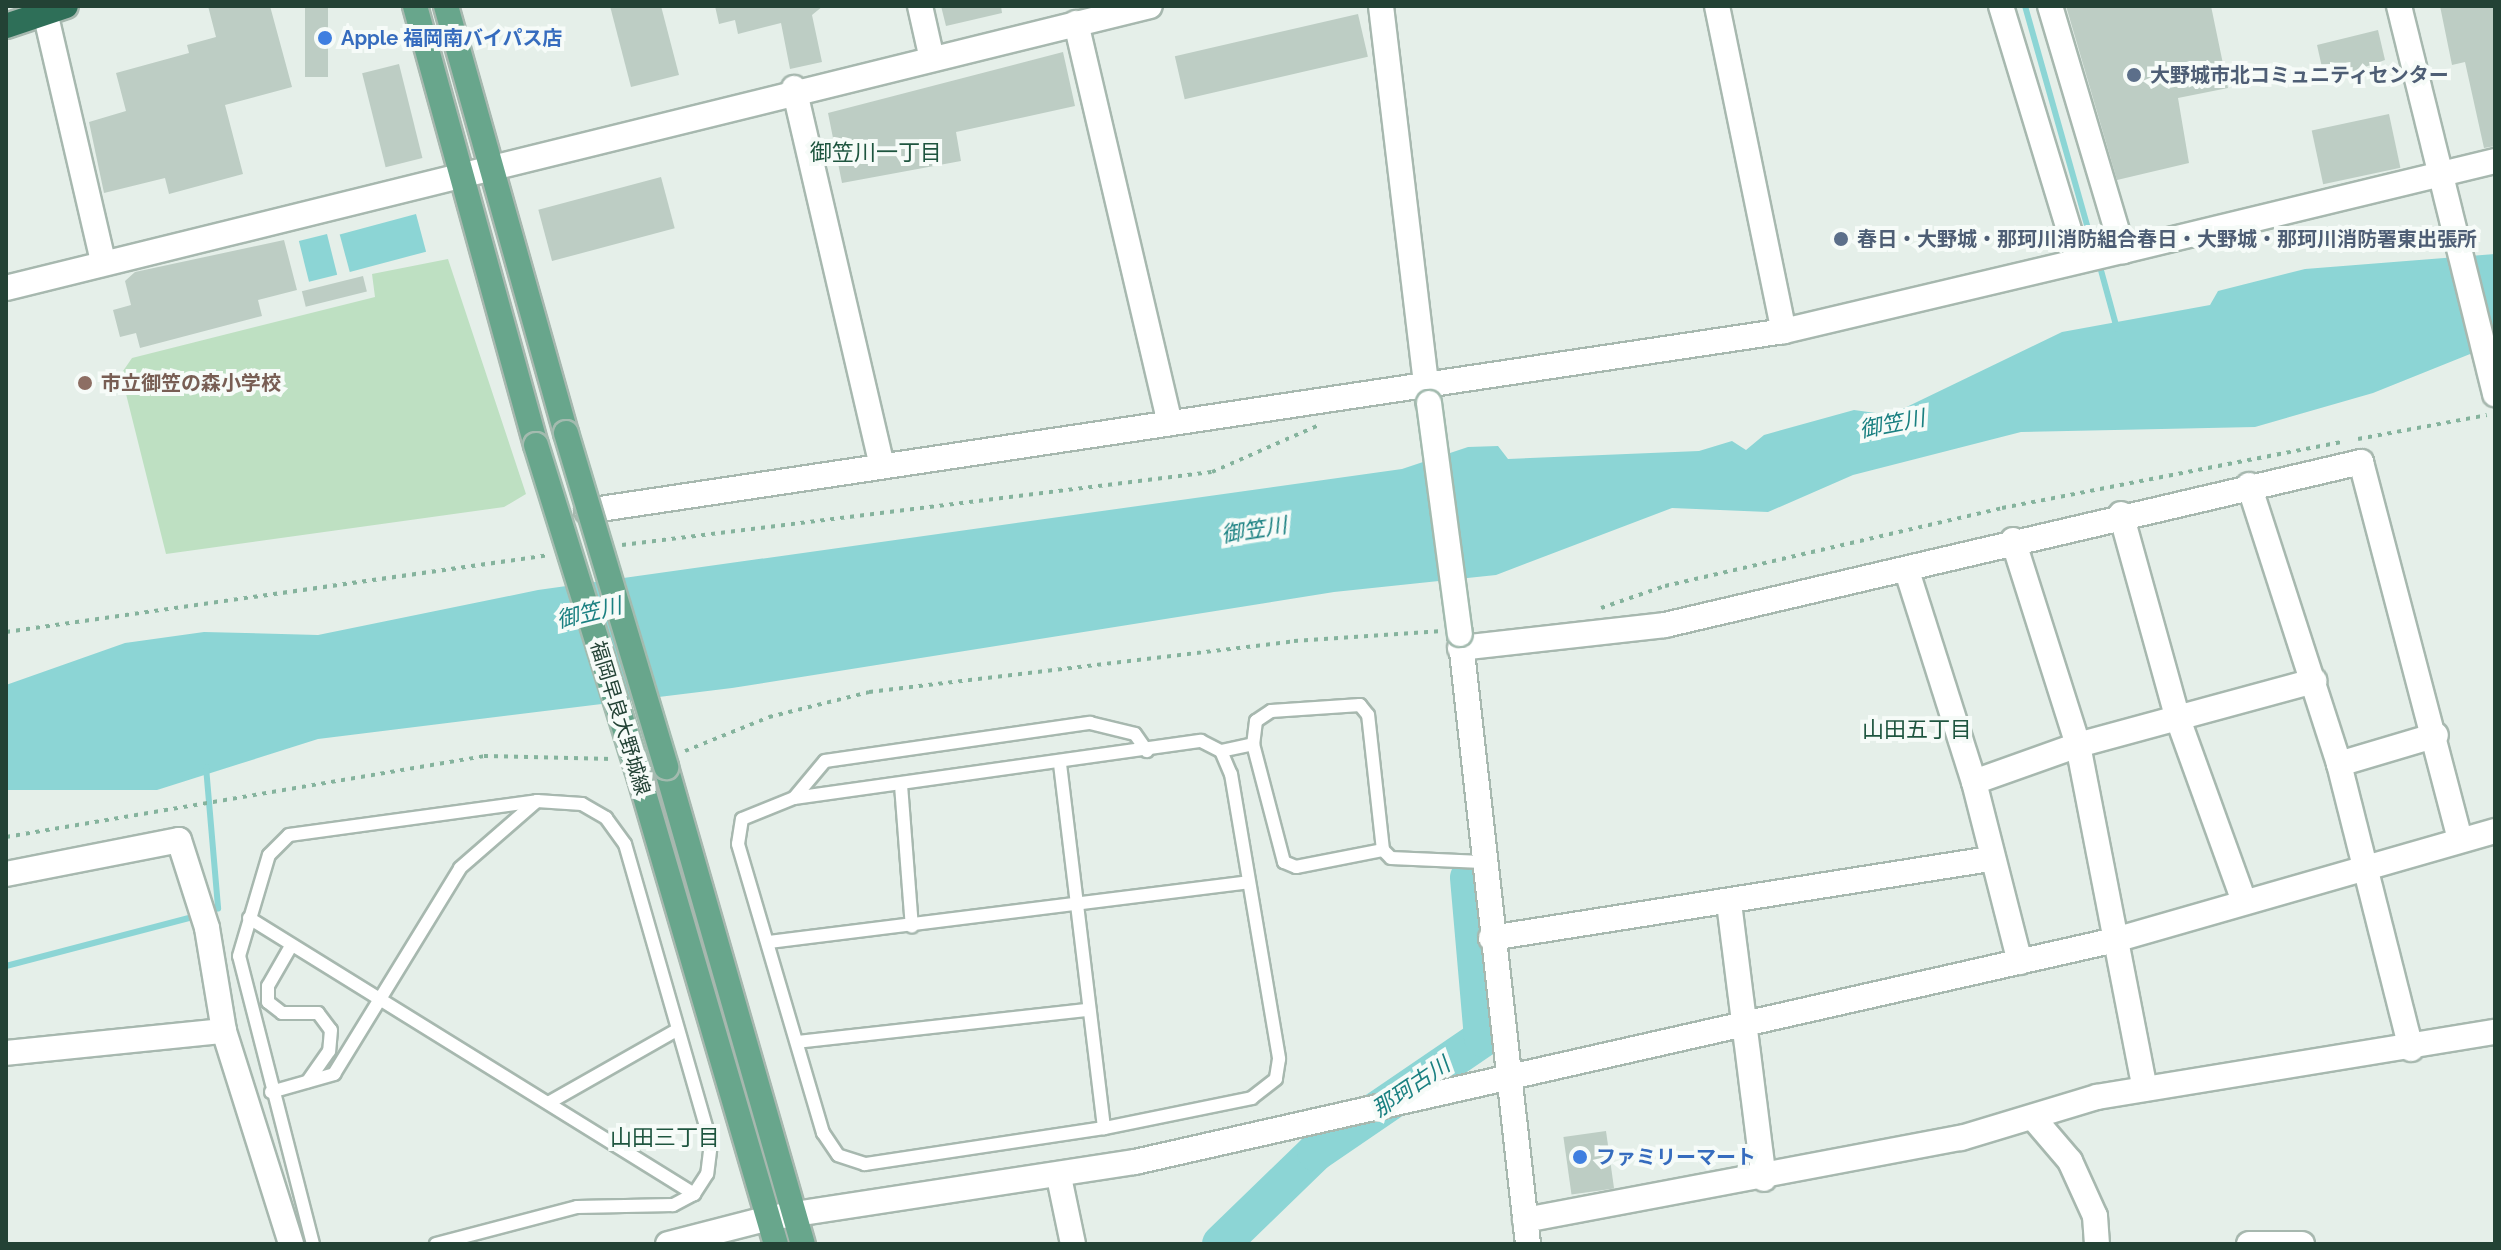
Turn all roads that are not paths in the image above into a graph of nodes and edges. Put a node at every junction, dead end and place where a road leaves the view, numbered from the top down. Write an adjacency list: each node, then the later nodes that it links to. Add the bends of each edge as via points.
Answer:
1 (415, 6): 17 (main road, 福岡早良大野城線)
2 (446, 6): 16 (main road, 福岡早良大野城線)
3 (920, 6): 13 (street)
4 (1150, 6): 11 (street)
5 (1381, 6): 24 (street)
6 (1717, 6): 23 (street)
7 (2001, 6): 20 (street)
8 (2050, 6): 19 (street)
9 (2399, 6): 18 (street)
10 (56, 9): 12 (highway); 21 (street)
11 (1076, 23): 13 (street); 26 (street)
12 (6, 26)
13 (931, 55): 14 (street)
14 (794, 88): 16 (street); 27 (street)
15 (2495, 161): 18 (street)
16 (491, 163): 17 (street); 29 (main road, 福岡早良大野城線, bridge)
17 (465, 169): 21 (street); 85 (main road, 福岡早良大野城線, bridge, via 536,445 627,763)
18 (2444, 173): 19 (street); 25 (street)
19 (2123, 251): 20 (street)
20 (2078, 259): 23 (street)
21 (103, 261): 22 (street)
22 (6, 288)
23 (1784, 331): 24 (street)
24 (1428, 394): 26 (street); 33 (street, bridge)
25 (2495, 394)
26 (1170, 423): 27 (street)
27 (882, 466): 29 (street)
28 (2249, 485): 30 (street); 34 (street); 36 (street, via 2361,462)
29 (587, 511): 84 (main road, 福岡早良大野城線, bridge, via 672,759)
30 (2121, 514): 31 (street); 35 (street)
31 (2013, 540): 32 (street); 38 (street)
32 (1907, 571): 33 (street, via 1665,625); 43 (street)
33 (1455, 638): 51 (street)
34 (2314, 681): 35 (street); 42 (street)
35 (2178, 719): 38 (street); 55 (street)
36 (2436, 735): 42 (street); 48 (street)
37 (1253, 744): 40 (lane); 49 (lane, via 1284,862 1296,867); 49 (lane, via 1256,721 1271,711 1360,705 1368,715)
38 (2078, 745): 43 (street); 61 (street)
39 (1147, 751): 40 (lane, via 1201,741); 41 (lane); 45 (lane, via 1135,734 1090,723 825,761)
40 (1221, 751): 54 (lane)
41 (1060, 764): 44 (lane); 57 (lane)
42 (2339, 764): 52 (street)
43 (1974, 782): 50 (street)
44 (901, 785): 45 (lane); 59 (lane)
45 (794, 798): 62 (lane, via 763,805 742,819 738,844)
46 (537, 801): 58 (lane, via 289,835 269,855); 65 (lane, via 460,868); 69 (lane, via 582,804 606,818 625,844)
47 (2495, 831): 48 (street)
48 (2460, 840): 52 (street)
49 (1383, 850): 51 (lane, via 1391,858)
50 (1990, 859): 56 (street); 64 (street)
51 (1482, 862): 60 (street)
52 (2361, 868): 55 (street); 72 (street)
53 (6, 874): 68 (street, via 179,840 207,928)
54 (1248, 882): 57 (lane); 80 (lane, via 1279,1059 1276,1079 1252,1098)
55 (2243, 899): 61 (street)
56 (1729, 903): 60 (street); 67 (street)
57 (1076, 904): 59 (lane); 66 (lane)
58 (249, 918): 63 (lane); 77 (lane, via 239,956)
59 (912, 927): 62 (lane)
60 (1491, 938): 74 (street)
61 (2115, 940): 64 (street); 76 (street)
62 (769, 942): 71 (lane)
63 (291, 946): 65 (lane); 75 (lane, via 268,986 268,1002 282,1013 318,1013 331,1030 329,1051)
64 (2020, 962): 67 (street)
65 (382, 1000): 75 (lane, via 334,1074); 78 (lane)
66 (1089, 1010): 71 (lane); 80 (lane)
67 (1744, 1023): 74 (street); 82 (street)
68 (224, 1031): 73 (street); 88 (street)
69 (675, 1031): 78 (lane); 83 (lane, via 711,1143 707,1174)
70 (2495, 1032): 72 (street)
71 (797, 1042): 80 (lane, via 823,1133 838,1155 865,1164)
72 (2411, 1049): 76 (street)
73 (6, 1053)
74 (1506, 1078): 81 (street); 86 (street)
75 (308, 1081): 77 (lane)
76 (2145, 1089): 79 (street)
77 (271, 1092): 89 (lane)
78 (550, 1102): 83 (lane)
79 (2035, 1120): 82 (street); 95 (street, via 2070,1161 2095,1216)
80 (1104, 1128)
81 (1059, 1177): 84 (street); 94 (street)
82 (1764, 1179): 86 (street)
83 (694, 1194): 90 (lane, via 642,1210 577,1207)
84 (795, 1214): 85 (street); 93 (main road, 福岡早良大野城線)
85 (769, 1218): 87 (street); 92 (main road, 福岡早良大野城線)
86 (1526, 1232)
87 (721, 1236): 91 (street)
88 (291, 1244)
89 (313, 1244)
90 (436, 1244)
91 (668, 1244)
92 (776, 1244)
93 (803, 1244)
94 (1073, 1244)
95 (2097, 1244)
96 (2249, 1244): 97 (street)
97 (2302, 1244)

